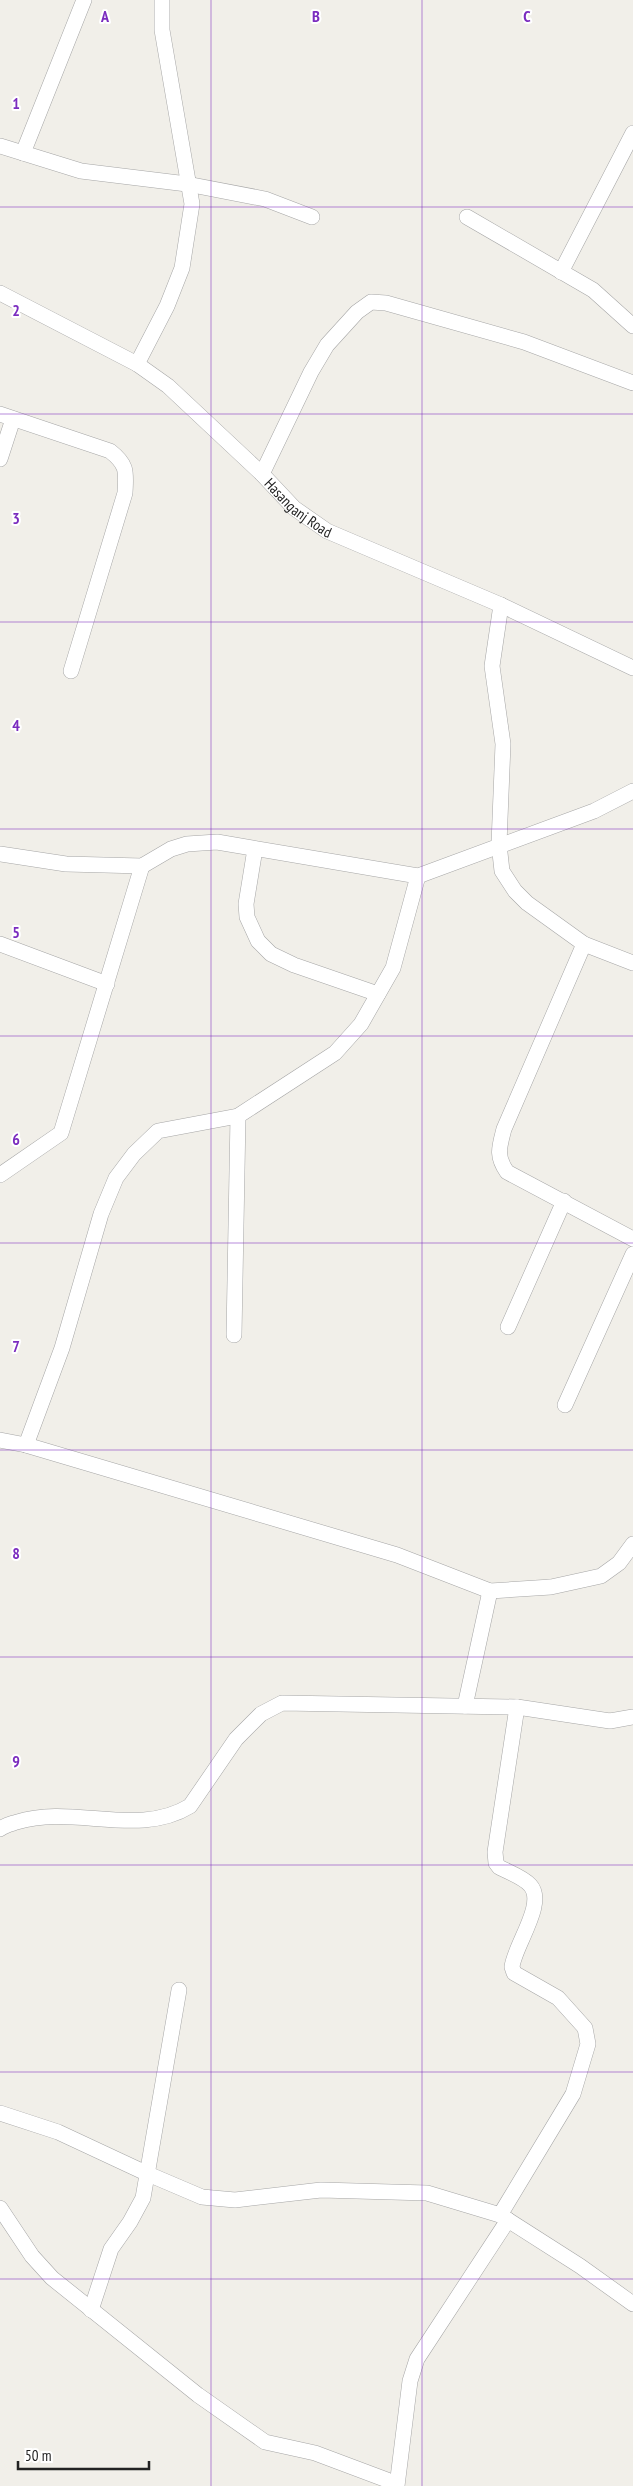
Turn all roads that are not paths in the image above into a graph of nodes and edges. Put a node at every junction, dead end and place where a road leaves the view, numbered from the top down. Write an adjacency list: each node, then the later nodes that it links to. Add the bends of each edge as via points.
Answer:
1 (84, 0): 5 (street)
2 (162, 0): 6 (street, via 162,30)
3 (633, 133): 9 (street)
4 (0, 146): 5 (street)
5 (23, 153): 6 (street, via 81,171)
6 (187, 184): 7 (street, via 264,199); 12 (street, via 192,204 182,268 167,306)
7 (312, 217)
8 (467, 217): 9 (street)
9 (561, 272): 11 (street, via 593,290)
10 (0, 293): 12 (street, Hasanganj Road)
11 (633, 326)
12 (137, 364): 16 (street, Hasanganj Road, via 168,386)
13 (633, 383): 16 (street, via 524,342 386,303 371,302 357,312 327,345)
14 (6, 416): 15 (street); 19 (street, via 110,451 121,460 126,471 125,493)
15 (0, 459)
16 (262, 474): 17 (street, Hasanganj Road, via 294,508 327,531)
17 (500, 605): 18 (street, Hasanganj Road); 21 (street, via 492,666 503,744)
18 (633, 668)
19 (71, 671)
20 (633, 791): 21 (street, via 594,811)
21 (500, 844): 25 (street); 27 (street, via 502,871 515,892)
22 (255, 849): 24 (street, via 217,842 186,844); 25 (street); 30 (street, via 246,904 247,917 258,941 271,954 294,965)
23 (0, 854): 24 (street, via 66,864)
24 (142, 866): 29 (street)
25 (418, 876): 30 (street, via 393,968)
26 (0, 944): 29 (street)
27 (584, 944): 28 (street); 33 (street, via 499,1148 500,1162 507,1172)
28 (633, 963)
29 (106, 984): 32 (street, via 62,1133)
30 (378, 994): 31 (street, via 361,1024 335,1053)
31 (238, 1116): 37 (street); 40 (street, via 158,1130 116,1178 100,1214 62,1348)
32 (0, 1175)
33 (564, 1201): 34 (street); 36 (street)
34 (633, 1239)
35 (633, 1254): 38 (street)
36 (508, 1327)
37 (234, 1335)
38 (565, 1405)
39 (0, 1440): 40 (street)
40 (26, 1444): 42 (street, via 397,1555)
41 (633, 1544): 42 (street, via 619,1562 601,1576 551,1587)
42 (490, 1590): 43 (street)
43 (465, 1706): 44 (street); 46 (street, via 282,1703 260,1714 236,1739 190,1806 179,1813 164,1818 113,1820 44,1816)
44 (517, 1706): 45 (street, via 610,1721); 51 (street, via 496,1863 530,1884 535,1897 512,1967 514,1973 558,1998 585,2028 588,2044 574,2094)
45 (633, 1717)
46 (0, 1829)
47 (179, 1990): 49 (street)
48 (0, 2114): 49 (street, via 58,2132)
49 (148, 2174): 51 (street, via 202,2196 235,2200 321,2190 427,2192); 53 (street, via 142,2198 111,2249)
50 (0, 2208): 53 (street, via 32,2256 52,2278)
51 (504, 2218): 52 (street); 54 (street, via 417,2359 410,2381)
52 (631, 2298)
53 (91, 2310): 54 (street, via 265,2442 315,2452)
54 (396, 2486)

